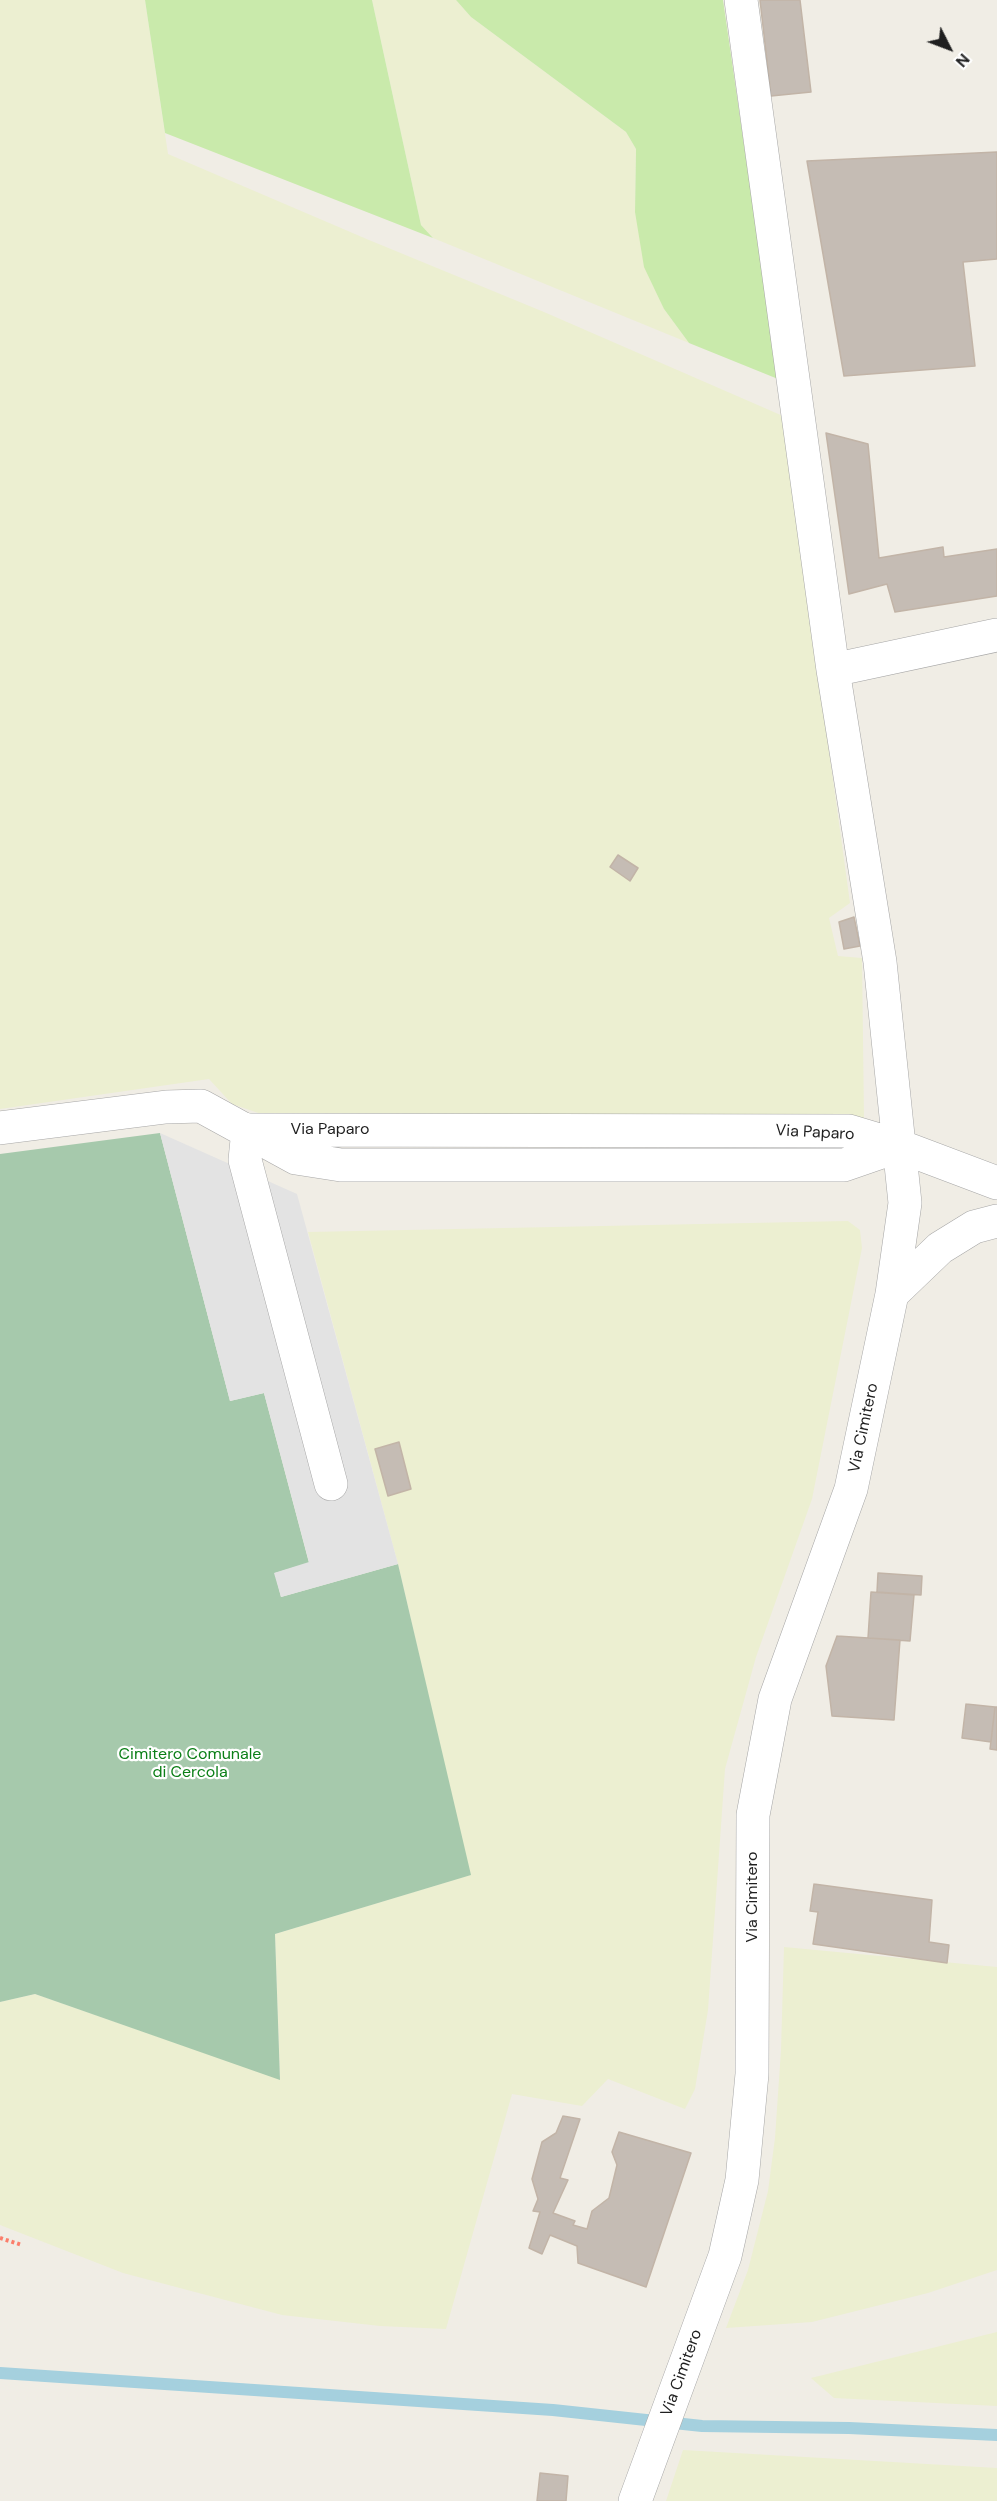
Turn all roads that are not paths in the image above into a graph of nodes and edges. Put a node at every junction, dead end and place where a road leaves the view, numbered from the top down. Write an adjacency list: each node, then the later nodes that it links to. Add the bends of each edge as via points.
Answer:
1 (741, 0): 3 (street, Via Cimitero)
2 (997, 635): 3 (street)
3 (833, 670): 6 (street, Via Cimitero, via 880,962)
4 (0, 1128): 5 (street, Via Paparo, via 166,1107 201,1107)
5 (248, 1130): 6 (street, Via Paparo, via 849,1131); 10 (street, via 245,1160)
6 (899, 1146): 7 (street, Via Paparo); 9 (street, Via Cimitero, via 905,1203)
7 (997, 1183)
8 (997, 1221): 9 (street, via 974,1227 940,1248)
9 (892, 1294): 11 (street, Via Cimitero, via 851,1489 775,1699 753,1815 752,2074 742,2180 724,2256)
10 (331, 1484)
11 (635, 2501)

